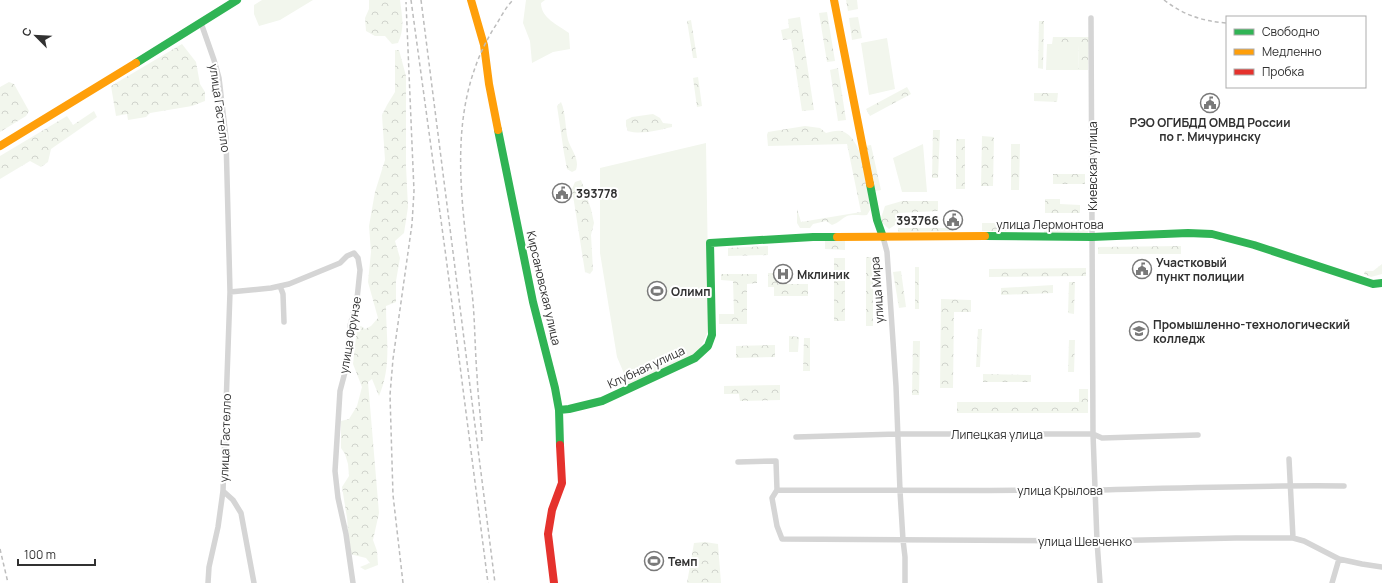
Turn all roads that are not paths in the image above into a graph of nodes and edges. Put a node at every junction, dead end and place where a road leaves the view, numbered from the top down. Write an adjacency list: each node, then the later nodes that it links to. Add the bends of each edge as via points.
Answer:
1 (237, 0): 5 (street)
2 (471, 0): 14 (street, Кирсановская улица, via 484,45 508,182)
3 (834, 0): 7 (street, улица Мира)
4 (1091, 18): 8 (street, Киевская улица)
5 (201, 23): 6 (street); 12 (street, улица Гастелло, via 219,78 225,126)
6 (0, 146)
7 (883, 236): 8 (street, улица Лермонтова); 9 (street, улица Лермонтова, via 813,236); 15 (street, улица Мира, via 887,252)
8 (1092, 237): 10 (street, улица Лермонтова, via 1212,234 1254,244 1373,284); 16 (street, Киевская улица)
9 (710, 243): 14 (street, Клубная улица, via 712,336 708,346 695,358 602,401)
10 (1382, 283)
11 (280, 286): 12 (street); 13 (street, via 283,294); 34 (street, улица Фрунзе, via 340,263 346,256 354,254 358,258 360,270 357,299 350,326 349,357 340,391 335,471)
12 (230, 292): 25 (street, улица Гастелло)
13 (284, 322)
14 (559, 410): 35 (street, Кирсановская улица, via 562,483 552,510 548,534)
15 (897, 434): 16 (street, Липецкая улица); 18 (street, Липецкая улица); 26 (street, улица Мира)
16 (1093, 434): 17 (street, Липецкая улица, via 1102,438); 24 (street, Киевская улица)
17 (1198, 435)
18 (796, 437)
19 (1290, 458): 21 (street)
20 (738, 462): 23 (street, via 776,461)
21 (1291, 486): 22 (street, улица Крылова); 24 (street, улица Крылова); 27 (street)
22 (1344, 486)
23 (777, 490): 26 (street, улица Крылова); 28 (street, улица Шевченко, via 772,498 782,539)
24 (1094, 490): 26 (street, улица Крылова); 29 (street, Киевская улица)
25 (223, 491): 32 (street, улица Гастелло); 33 (street, via 233,500 241,513)
26 (900, 491): 28 (street, улица Мира)
27 (1293, 538): 29 (street, улица Шевченко); 30 (street, улица Шевченко)
28 (903, 540): 29 (street, улица Шевченко); 36 (street, улица Мира)
29 (1097, 542): 37 (street, Киевская улица)
30 (1339, 559): 31 (street, улица Шевченко); 38 (street)
31 (1382, 567)
32 (208, 583)
33 (254, 583)
34 (353, 583)
35 (554, 583)
36 (905, 583)
37 (1100, 583)
38 (1332, 583)

